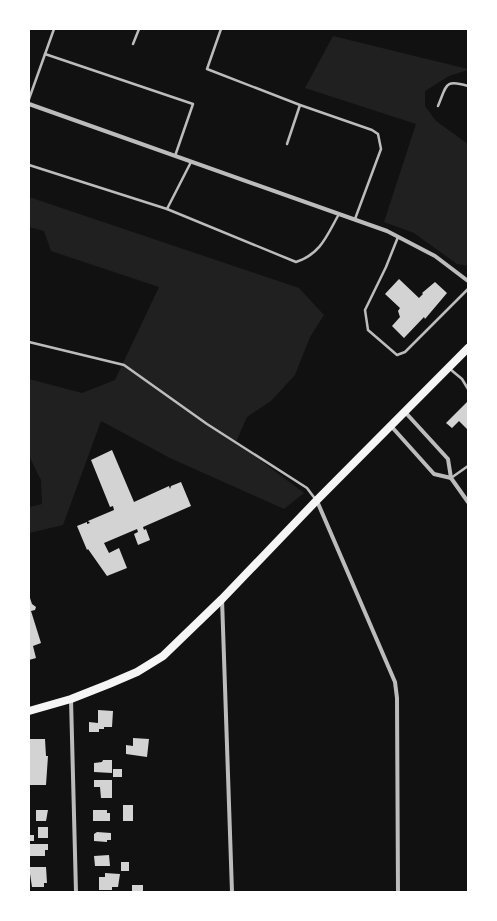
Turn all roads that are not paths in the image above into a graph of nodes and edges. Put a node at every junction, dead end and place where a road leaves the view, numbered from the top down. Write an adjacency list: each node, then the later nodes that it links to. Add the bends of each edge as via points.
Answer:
1 (54, 29): 5 (lane)
2 (139, 29): 4 (lane)
3 (221, 29): 9 (lane, via 207,69)
4 (133, 44)
5 (45, 54): 7 (lane); 12 (lane, via 193,104)
6 (468, 86): 10 (lane, via 450,83)
7 (29, 99)
8 (29, 104): 12 (street)
9 (300, 105): 11 (lane); 17 (lane, via 372,130 380,138 381,149)
10 (438, 106)
11 (287, 144)
12 (176, 156): 13 (street)
13 (191, 162): 15 (lane); 16 (street)
14 (29, 165): 15 (lane)
15 (167, 209): 16 (lane, via 296,262 308,258 321,245)
16 (339, 214): 17 (street)
17 (355, 219): 18 (street)
18 (398, 236): 19 (street, via 435,256); 20 (lane, via 365,310 368,330 397,355 404,352)
19 (468, 281)
20 (468, 290)
21 (29, 342): 29 (lane, via 124,365 207,424 307,488)
22 (468, 348): 23 (main road)
23 (448, 367): 24 (lane, via 462,379); 25 (main road)
24 (468, 389)
25 (405, 412): 26 (main road); 28 (street, via 448,459)
26 (391, 426): 28 (street, via 434,474); 29 (main road)
27 (468, 466): 28 (lane)
28 (451, 478): 30 (street)
29 (317, 500): 31 (main road); 36 (street, via 395,682 398,698)
30 (468, 502)
31 (222, 599): 32 (main road, via 163,656 136,672); 35 (street)
32 (71, 699): 33 (main road); 34 (street)
33 (29, 711)
34 (76, 892)
35 (232, 892)
36 (398, 892)

